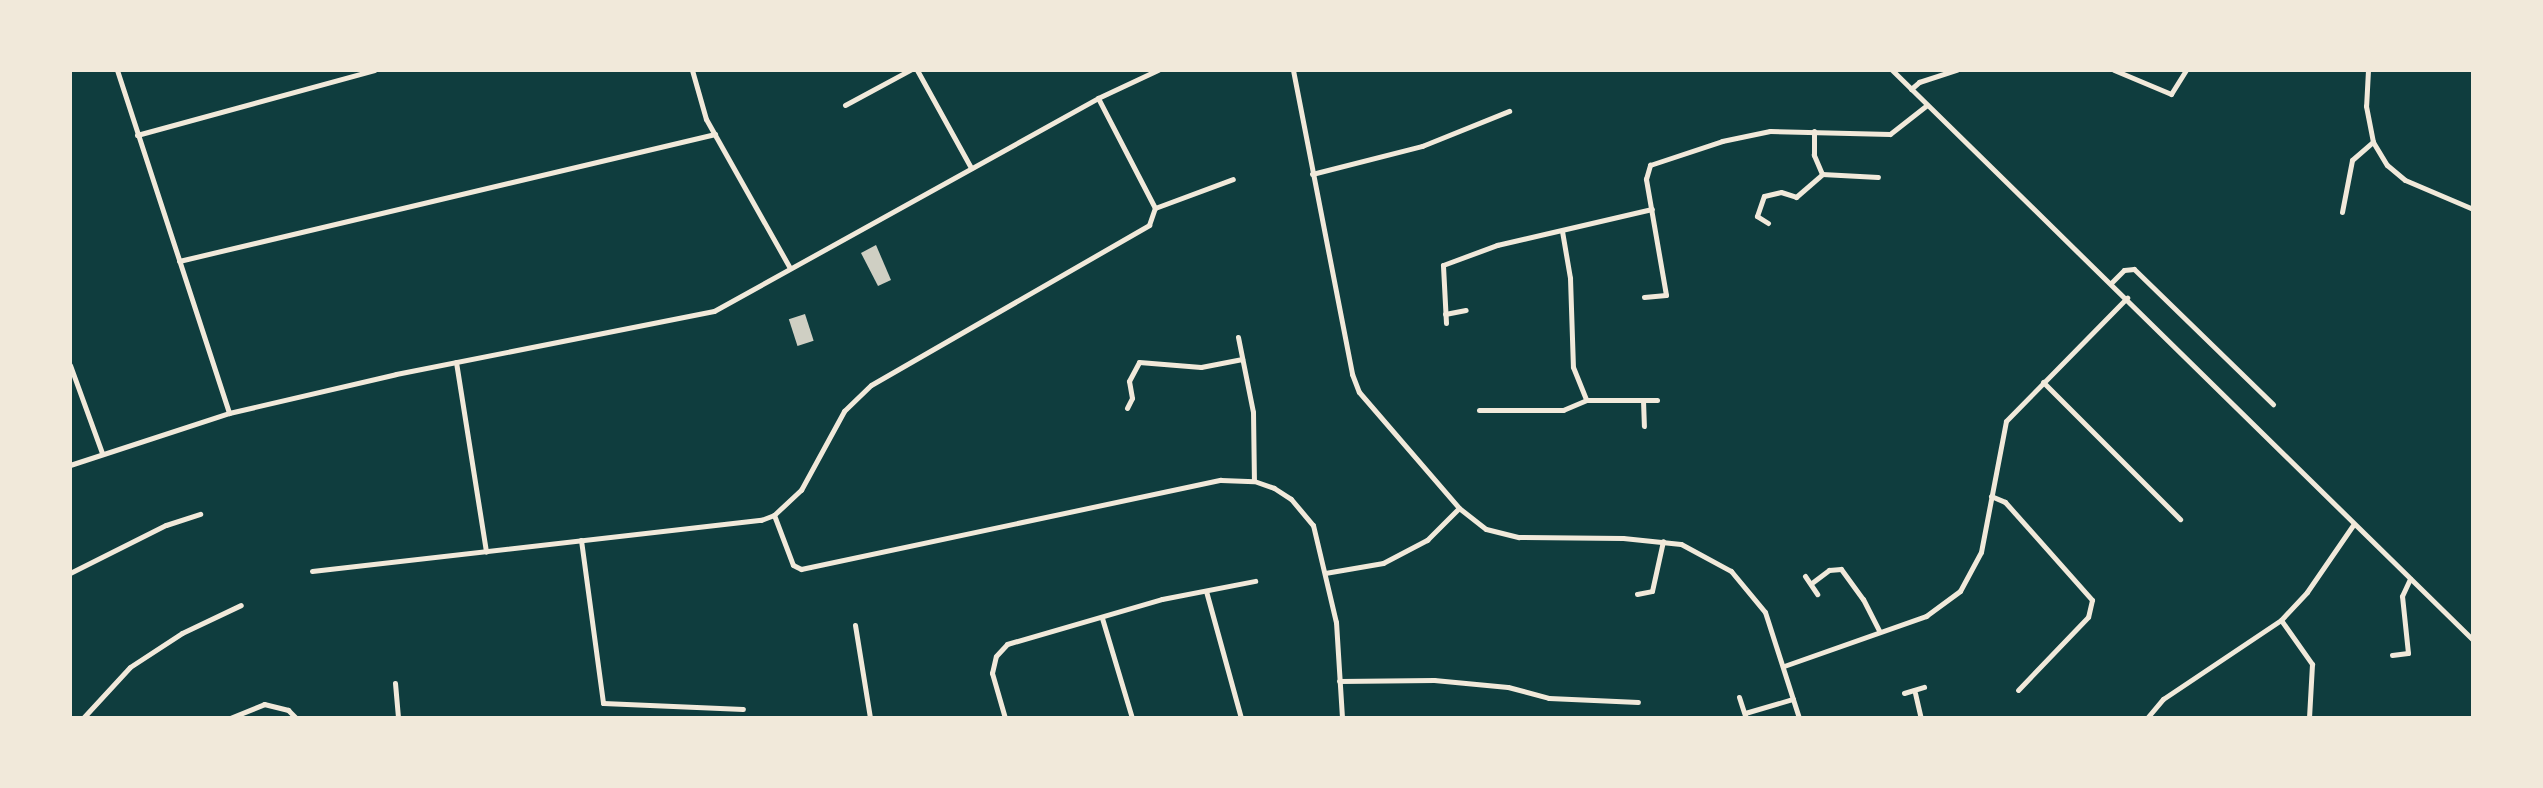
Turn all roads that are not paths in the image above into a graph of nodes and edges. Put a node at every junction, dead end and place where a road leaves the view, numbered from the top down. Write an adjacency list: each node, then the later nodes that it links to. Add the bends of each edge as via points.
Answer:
1 (117, 70): 20 (street)
2 (374, 70): 20 (street)
3 (692, 70): 19 (street)
4 (910, 70): 16 (street)
5 (917, 70): 22 (street)
6 (1158, 70): 14 (street)
7 (1293, 70): 23 (street)
8 (1892, 70): 13 (street)
9 (1956, 70): 13 (street, via 1919,82)
10 (2114, 70): 11 (street, via 2171,94)
11 (2186, 70)
12 (2368, 70): 21 (street, via 2366,106)
13 (1912, 89): 15 (street)
14 (1098, 98): 22 (street); 27 (street)
15 (1927, 105): 18 (street, via 1890,134); 35 (street)
16 (845, 106)
17 (1509, 111): 23 (street, via 1422,146)
18 (1814, 131): 24 (street, via 1814,155); 28 (street, via 1770,131 1650,165 1646,178)
19 (715, 134): 33 (street); 34 (street)
20 (137, 135): 33 (street)
21 (2373, 142): 29 (street, via 2405,180); 30 (street, via 2352,160)
22 (971, 168): 34 (street)
23 (1312, 174): 58 (street, via 1359,392)
24 (1822, 174): 25 (street); 31 (street, via 1796,197 1770,191 1764,196 1757,216)
25 (1878, 177)
26 (1233, 179): 27 (street)
27 (1155, 208): 60 (street, via 1149,225 871,385 844,411 801,491)
28 (1652, 209): 32 (street); 36 (street, via 1666,295)
29 (2473, 209)
30 (2342, 212)
31 (1768, 223)
32 (1562, 231): 39 (street, via 1497,245 1443,265); 46 (street, via 1570,278 1573,367)
33 (179, 261): 52 (street)
34 (790, 268): 43 (street, via 700,315)
35 (2111, 283): 37 (street); 49 (street, via 2124,270 2134,269)
36 (1644, 297)
37 (2127, 298): 45 (street); 62 (street)
38 (1466, 310): 39 (street)
39 (1445, 314): 40 (street)
40 (1446, 323)
41 (1238, 337): 42 (street)
42 (1242, 359): 50 (street, via 1201,367 1139,362 1129,381 1132,398); 56 (street, via 1253,412)
43 (456, 362): 52 (street); 65 (street)
44 (70, 365): 54 (street)
45 (2043, 382): 57 (street, via 2007,421); 61 (street)
46 (1586, 400): 47 (street); 51 (street, via 1563,410)
47 (1643, 400): 48 (street); 53 (street)
48 (1657, 400)
49 (2273, 404)
50 (1127, 408)
51 (1479, 410)
52 (229, 413): 54 (street)
53 (1644, 426)
54 (102, 453): 55 (street)
55 (70, 465)
56 (1254, 481): 60 (street, via 1221,480 802,569 793,565); 68 (street, via 1274,488 1304,512)
57 (1991, 496): 80 (street, via 1981,552 1960,591 1926,616); 87 (street, via 2005,502 2092,600 2088,617)
58 (1459, 508): 64 (street, via 1486,529 1519,537); 68 (street, via 1427,540 1383,563)
59 (200, 514): 67 (street, via 166,525)
60 (774, 515): 63 (street)
61 (2179, 519)
62 (2353, 524): 70 (street); 78 (street, via 2307,592)
63 (582, 540): 65 (street); 93 (street, via 603,703)
64 (1663, 541): 74 (street, via 1652,591); 83 (street, via 1706,554 1744,583 1765,612)
65 (486, 552): 66 (street)
66 (312, 571)
67 (70, 573)
68 (1325, 573): 84 (street, via 1336,622)
69 (1805, 576): 72 (street)
70 (2410, 579): 81 (street); 82 (street, via 2402,596 2408,653)
71 (1255, 580): 73 (street)
72 (1813, 582): 75 (street); 80 (street, via 1829,570 1841,569)
73 (1206, 591): 77 (street); 102 (street)
74 (1637, 594)
75 (1817, 594)
76 (241, 605): 95 (street, via 182,633 130,667)
77 (1102, 618): 100 (street, via 1007,644 996,656 992,673); 101 (street)
78 (2281, 620): 106 (street, via 2163,699); 107 (street, via 2312,664)
79 (855, 625): 99 (street)
80 (1879, 631): 83 (street)
81 (2473, 640)
82 (2392, 655)
83 (1784, 666): 91 (street)
84 (1339, 681): 92 (street, via 1434,680 1507,687 1549,698); 103 (street)
85 (395, 683): 98 (street)
86 (1924, 687): 89 (street)
87 (2018, 690)
88 (1904, 693): 89 (street)
89 (1915, 693): 105 (street)
90 (1739, 697): 94 (street)
91 (1793, 699): 94 (street); 104 (street)
92 (1637, 702)
93 (743, 709)
94 (1745, 716)
95 (83, 718)
96 (230, 718): 97 (street, via 264,704 288,710)
97 (296, 718)
98 (398, 718)
99 (870, 718)
100 (1004, 718)
101 (1132, 718)
102 (1241, 718)
103 (1342, 718)
104 (1799, 718)
105 (1921, 718)
106 (2147, 718)
107 (2309, 718)

